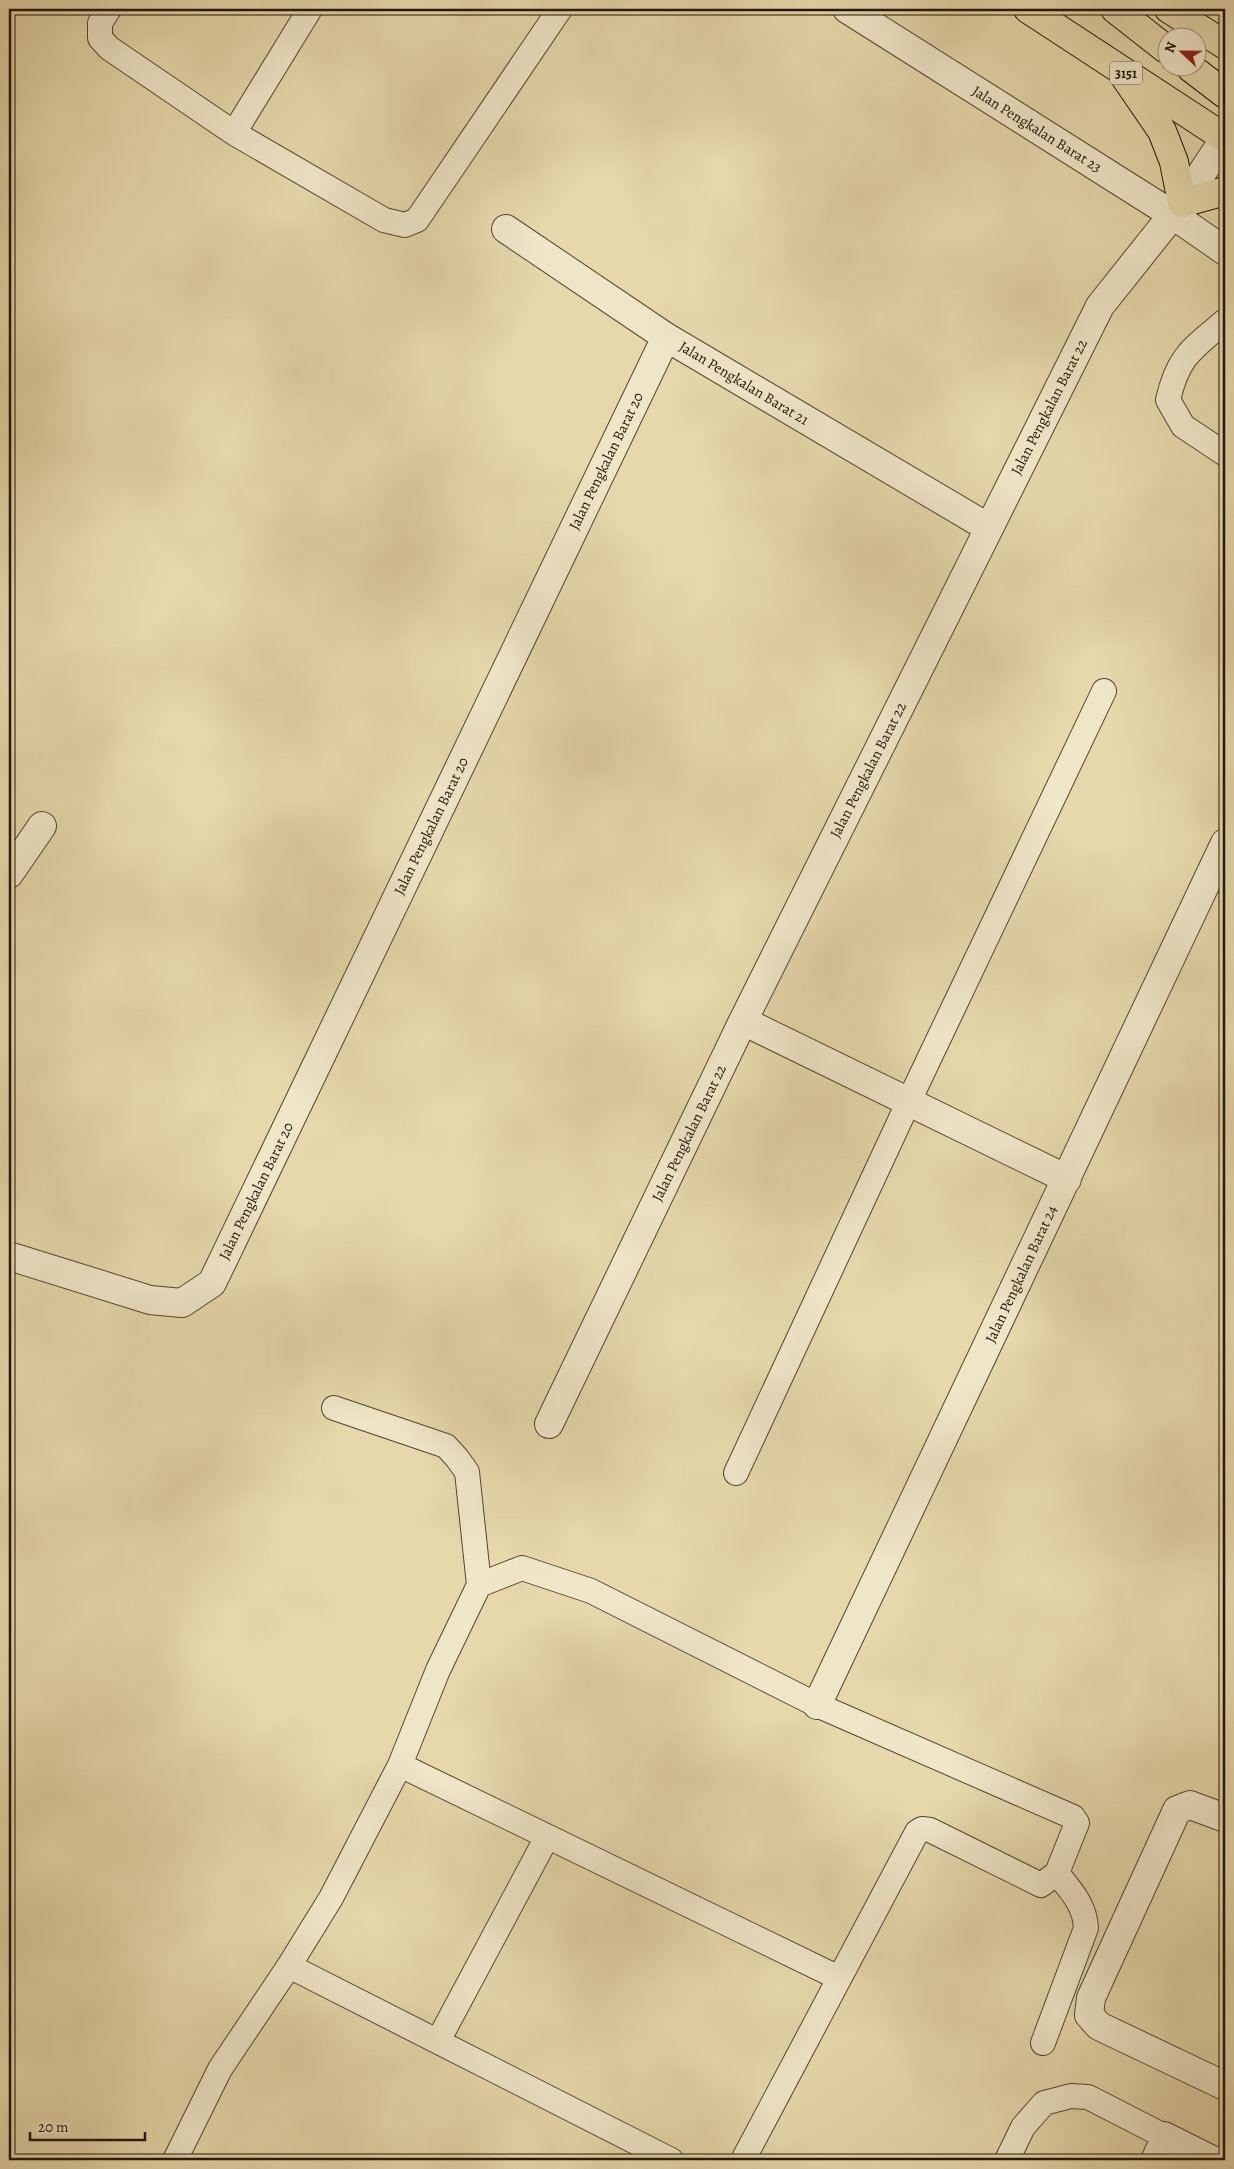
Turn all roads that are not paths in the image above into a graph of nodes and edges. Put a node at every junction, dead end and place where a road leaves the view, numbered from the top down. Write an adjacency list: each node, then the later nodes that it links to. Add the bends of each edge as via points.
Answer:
1 (110, 9): 13 (lane, via 100,23 100,38 109,48)
2 (310, 9): 13 (lane)
3 (560, 9): 13 (lane, via 417,220 405,225 384,220)
4 (847, 9): 16 (street, Jalan Pengkalan Barat 23)
5 (1028, 9): 10 (main road, 3151)
6 (1115, 9): 8 (main road)
7 (1169, 9): 9 (main road)
8 (1156, 41)
9 (1225, 45)
10 (1120, 69): 14 (main road, 3151); 16 (main road, via 1162,131 1174,162)
11 (1204, 78): 12 (main road)
12 (1225, 94)
13 (234, 132)
14 (1225, 138): 16 (street, Jalan Pengkalan Barat 22)
15 (1225, 191): 16 (main road)
16 (1178, 209): 18 (street, Jalan Pengkalan Barat 23); 22 (street, Jalan Pengkalan Barat 22, via 1100,306)
17 (506, 229): 20 (street, Jalan Pengkalan Barat 21)
18 (1225, 251)
19 (1225, 321): 21 (lane, via 1187,353 1174,375 1168,400 1183,426)
20 (666, 337): 22 (street, Jalan Pengkalan Barat 21); 30 (street, Jalan Pengkalan Barat 20, via 212,1283 182,1303 150,1300)
21 (1225, 454)
22 (989, 528): 27 (street, Jalan Pengkalan Barat 22)
23 (1104, 691): 28 (lane)
24 (42, 826): 26 (street)
25 (1225, 843): 29 (street, Jalan Pengkalan Barat 24)
26 (9, 874)
27 (743, 1021): 28 (street); 32 (street, Jalan Pengkalan Barat 22)
28 (908, 1101): 29 (street); 33 (lane)
29 (1067, 1179): 35 (street, Jalan Pengkalan Barat 24)
30 (9, 1256)
31 (334, 1408): 34 (lane, via 446,1446 457,1458 466,1472)
32 (549, 1424)
33 (736, 1473)
34 (479, 1585): 35 (lane, via 522,1568 591,1591); 36 (lane, via 438,1670)
35 (817, 1705): 39 (lane, via 1073,1817 1077,1823)
36 (400, 1766): 38 (lane); 40 (lane, via 331,1898)
37 (1225, 1818): 44 (street, via 1190,1805 1177,1810 1091,1998 1089,2015 1099,2026)
38 (547, 1837): 41 (lane); 42 (lane)
39 (1057, 1873): 41 (lane, via 1041,1885 922,1828 912,1840); 43 (lane, via 1081,1904 1086,1928)
40 (289, 1966): 42 (lane); 46 (lane, via 220,2069)
41 (839, 1978): 48 (lane)
42 (438, 2041): 47 (lane)
43 (1043, 2043)
44 (1225, 2086)
45 (1158, 2148): 49 (lane, via 1088,2097 1071,2096 1044,2103 1023,2127); 50 (street)
46 (175, 2160)
47 (671, 2160)
48 (743, 2160)
49 (1007, 2160)
50 (1212, 2160)

